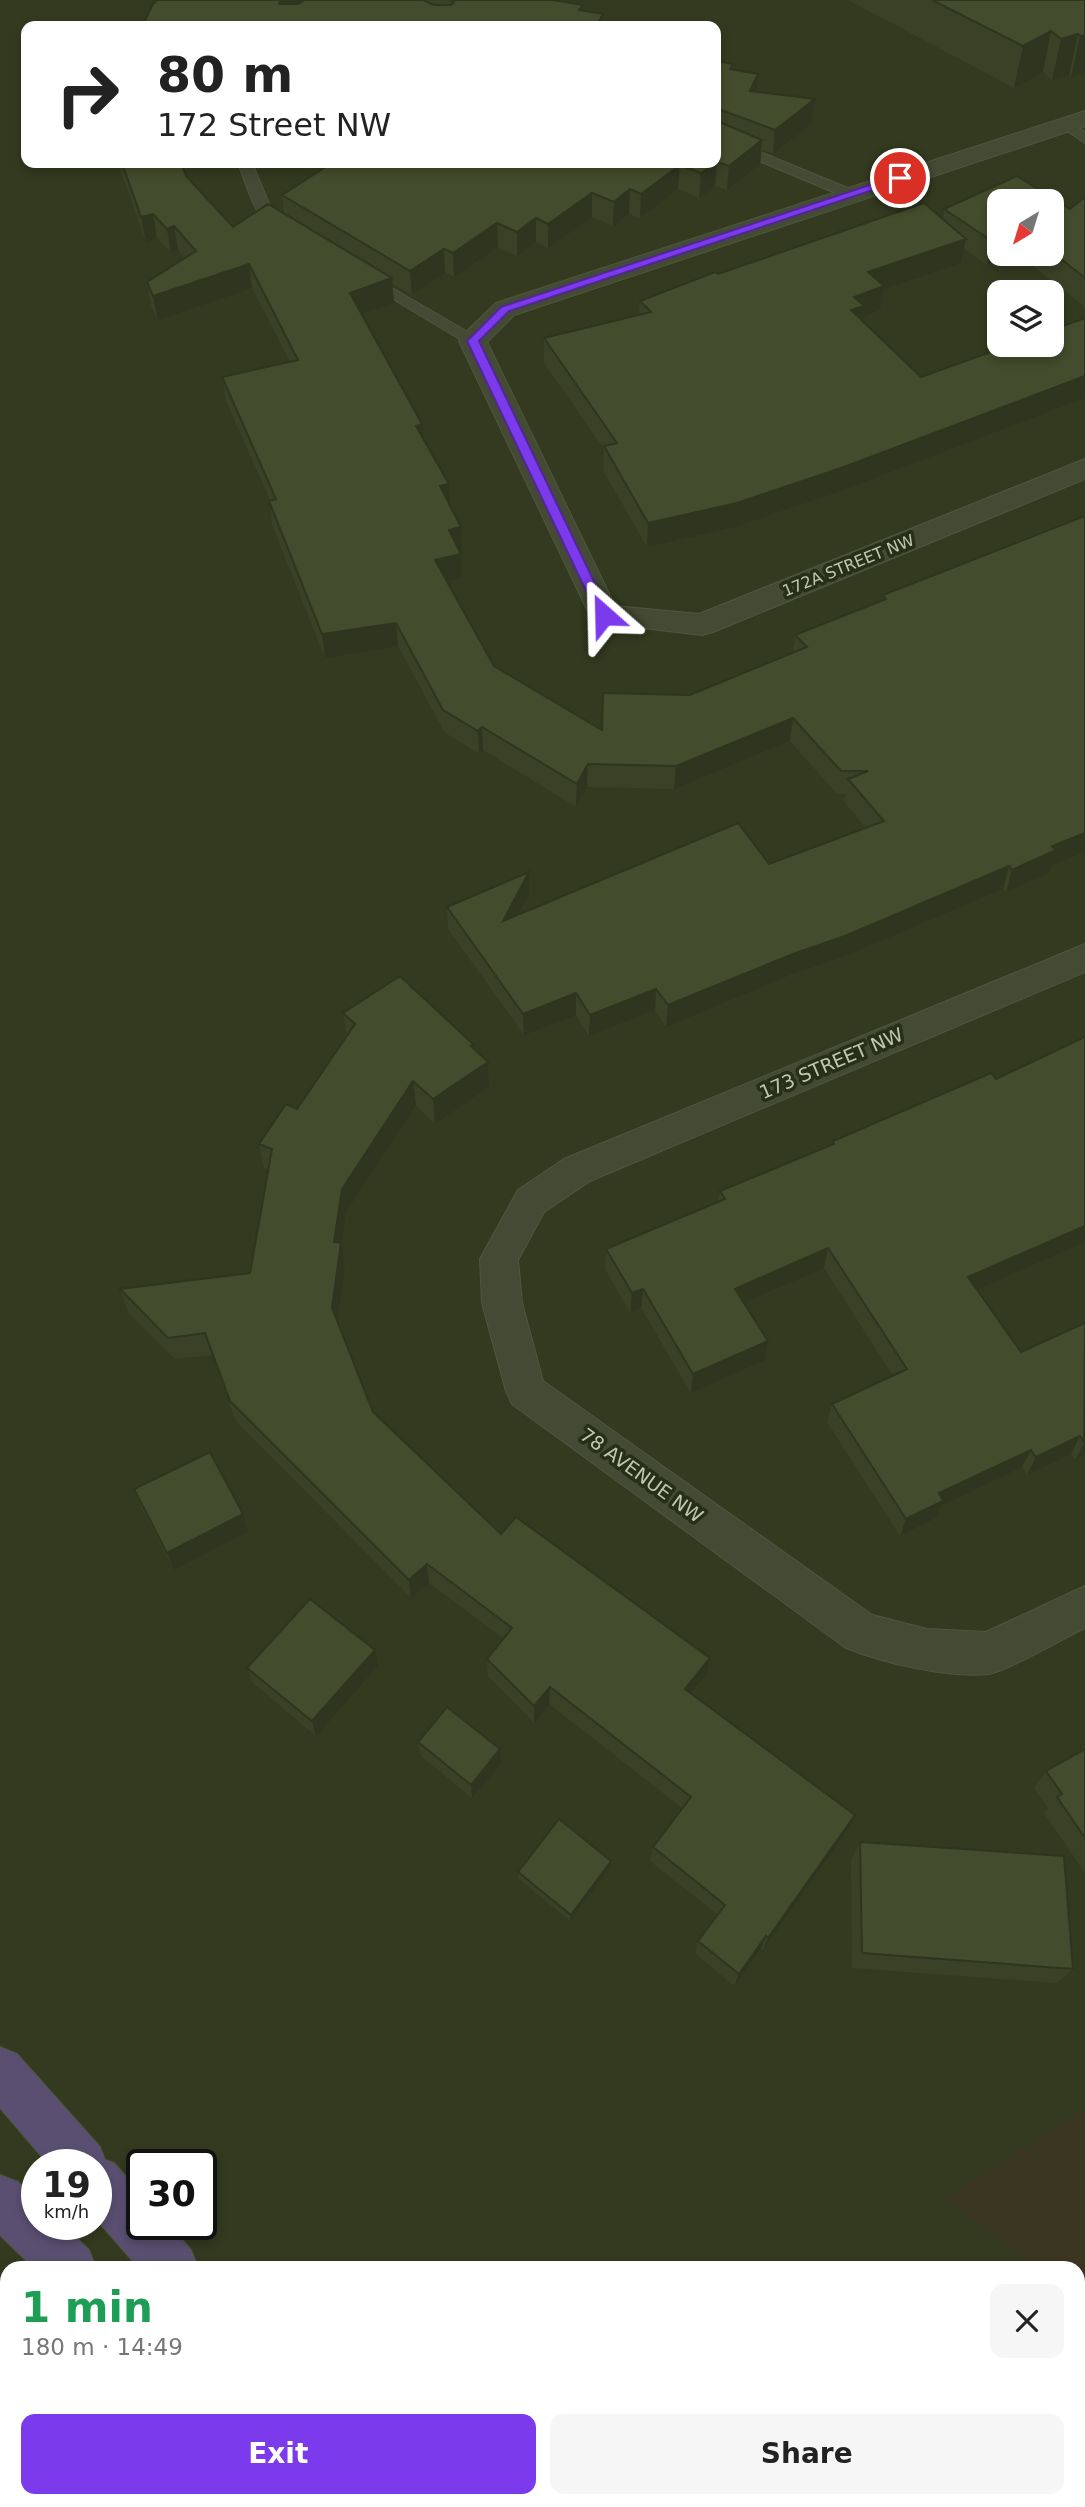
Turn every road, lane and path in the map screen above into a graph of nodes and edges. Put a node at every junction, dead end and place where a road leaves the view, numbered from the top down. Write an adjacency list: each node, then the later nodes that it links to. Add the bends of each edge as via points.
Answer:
1 (1079, 127): 4 (street)
2 (721, 140): 4 (lane)
3 (246, 168): 5 (lane, via 268,218)
4 (850, 194): 7 (street, via 505,309)
5 (291, 232)
6 (359, 273): 7 (lane)
7 (473, 341): 8 (street, 172A STREET NW, via 604,615 702,625)
8 (1085, 468)
9 (1085, 957): 10 (street, 173 STREET NW)
10 (577, 1170): 11 (street, 78 AVENUE NW, via 531,1201 499,1259 502,1303 526,1391 861,1633 927,1650 989,1653)
11 (1085, 1606)
12 (0, 2071): 13 (highway)
13 (68, 2149)
14 (112, 2199): 17 (highway)
15 (0, 2200): 16 (highway)
16 (64, 2261)
17 (167, 2261)

